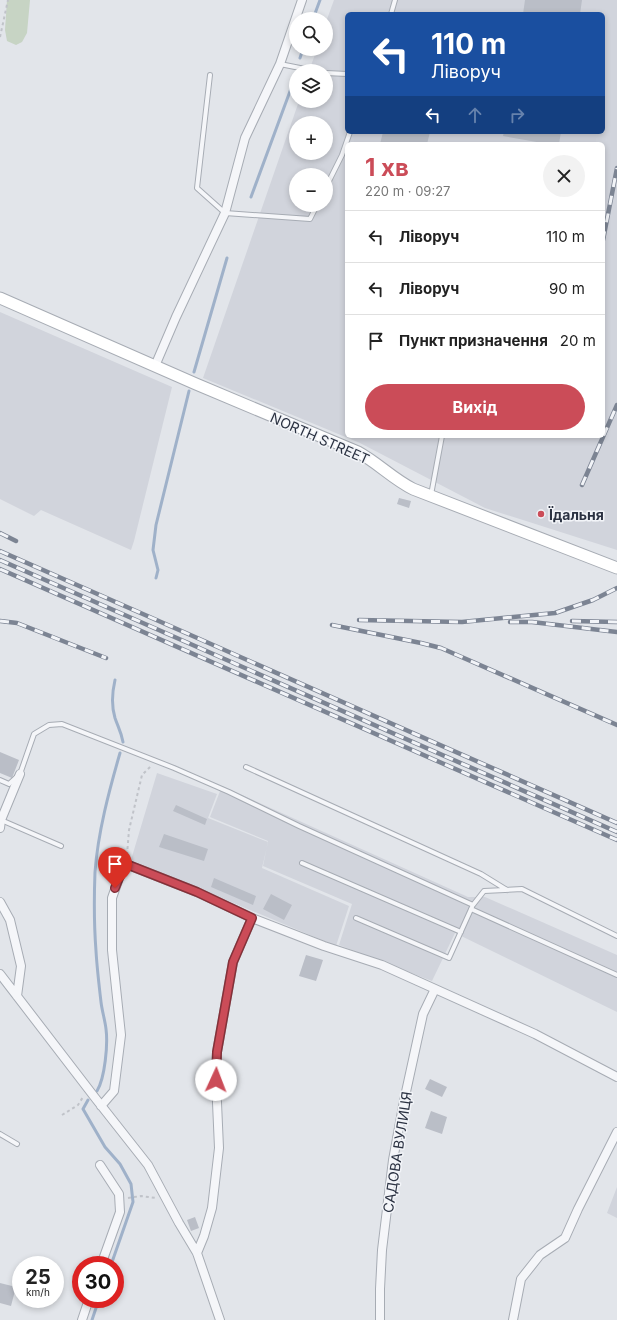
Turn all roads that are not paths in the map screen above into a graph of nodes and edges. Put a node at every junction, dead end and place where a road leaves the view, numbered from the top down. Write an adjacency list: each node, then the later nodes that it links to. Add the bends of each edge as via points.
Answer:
1 (302, 0): 4 (street)
2 (395, 0): 3 (lane)
3 (391, 12)
4 (280, 64): 5 (lane); 12 (street, via 245,138)
5 (289, 66)
6 (333, 73): 7 (lane)
7 (345, 74)
8 (210, 75): 12 (lane, via 197,188)
9 (345, 146): 10 (lane)
10 (333, 173)
11 (314, 212): 12 (lane, via 310,219)
12 (225, 213): 14 (street)
13 (0, 298): 14 (street, NORTH STREET)
14 (155, 366): 16 (street, NORTH STREET, via 358,452 401,483)
15 (442, 438): 16 (lane)
16 (431, 497): 17 (street, NORTH STREET)
17 (617, 568)
18 (246, 767): 24 (lane, via 481,874)
19 (20, 774): 20 (lane, via 9,784); 21 (street); 26 (lane, via 34,734 48,725 62,724 228,792)
20 (0, 780)
21 (1, 824): 22 (lane)
22 (61, 846)
23 (302, 863): 29 (lane)
24 (508, 890): 26 (lane, via 484,891); 30 (lane, via 522,889)
25 (0, 902): 34 (street, via 10,920 21,966)
26 (472, 907): 29 (lane); 32 (lane)
27 (252, 918): 33 (street, via 382,965); 36 (street, via 197,892 126,864 112,898 112,950 121,1035 114,1091); 41 (street, via 233,962 217,1052 219,1148 212,1208)
28 (356, 918): 29 (lane, via 450,958)
29 (461, 932)
30 (617, 936)
31 (0, 974): 34 (street)
32 (617, 975)
33 (435, 989): 35 (street, via 535,1034); 46 (street, САДОВА ВУЛИЦЯ, via 423,1014 393,1160 382,1250)
34 (17, 996): 36 (street)
35 (617, 1077)
36 (98, 1103): 41 (street, via 148,1165)
37 (617, 1132): 47 (street, via 565,1238 540,1255 521,1279)
38 (0, 1134): 39 (lane)
39 (17, 1144)
40 (100, 1165): 42 (street, via 119,1194 120,1212)
41 (197, 1253): 45 (street)
42 (104, 1256)
43 (86, 1308): 44 (street)
44 (82, 1320)
45 (220, 1320)
46 (380, 1320)
47 (513, 1320)

